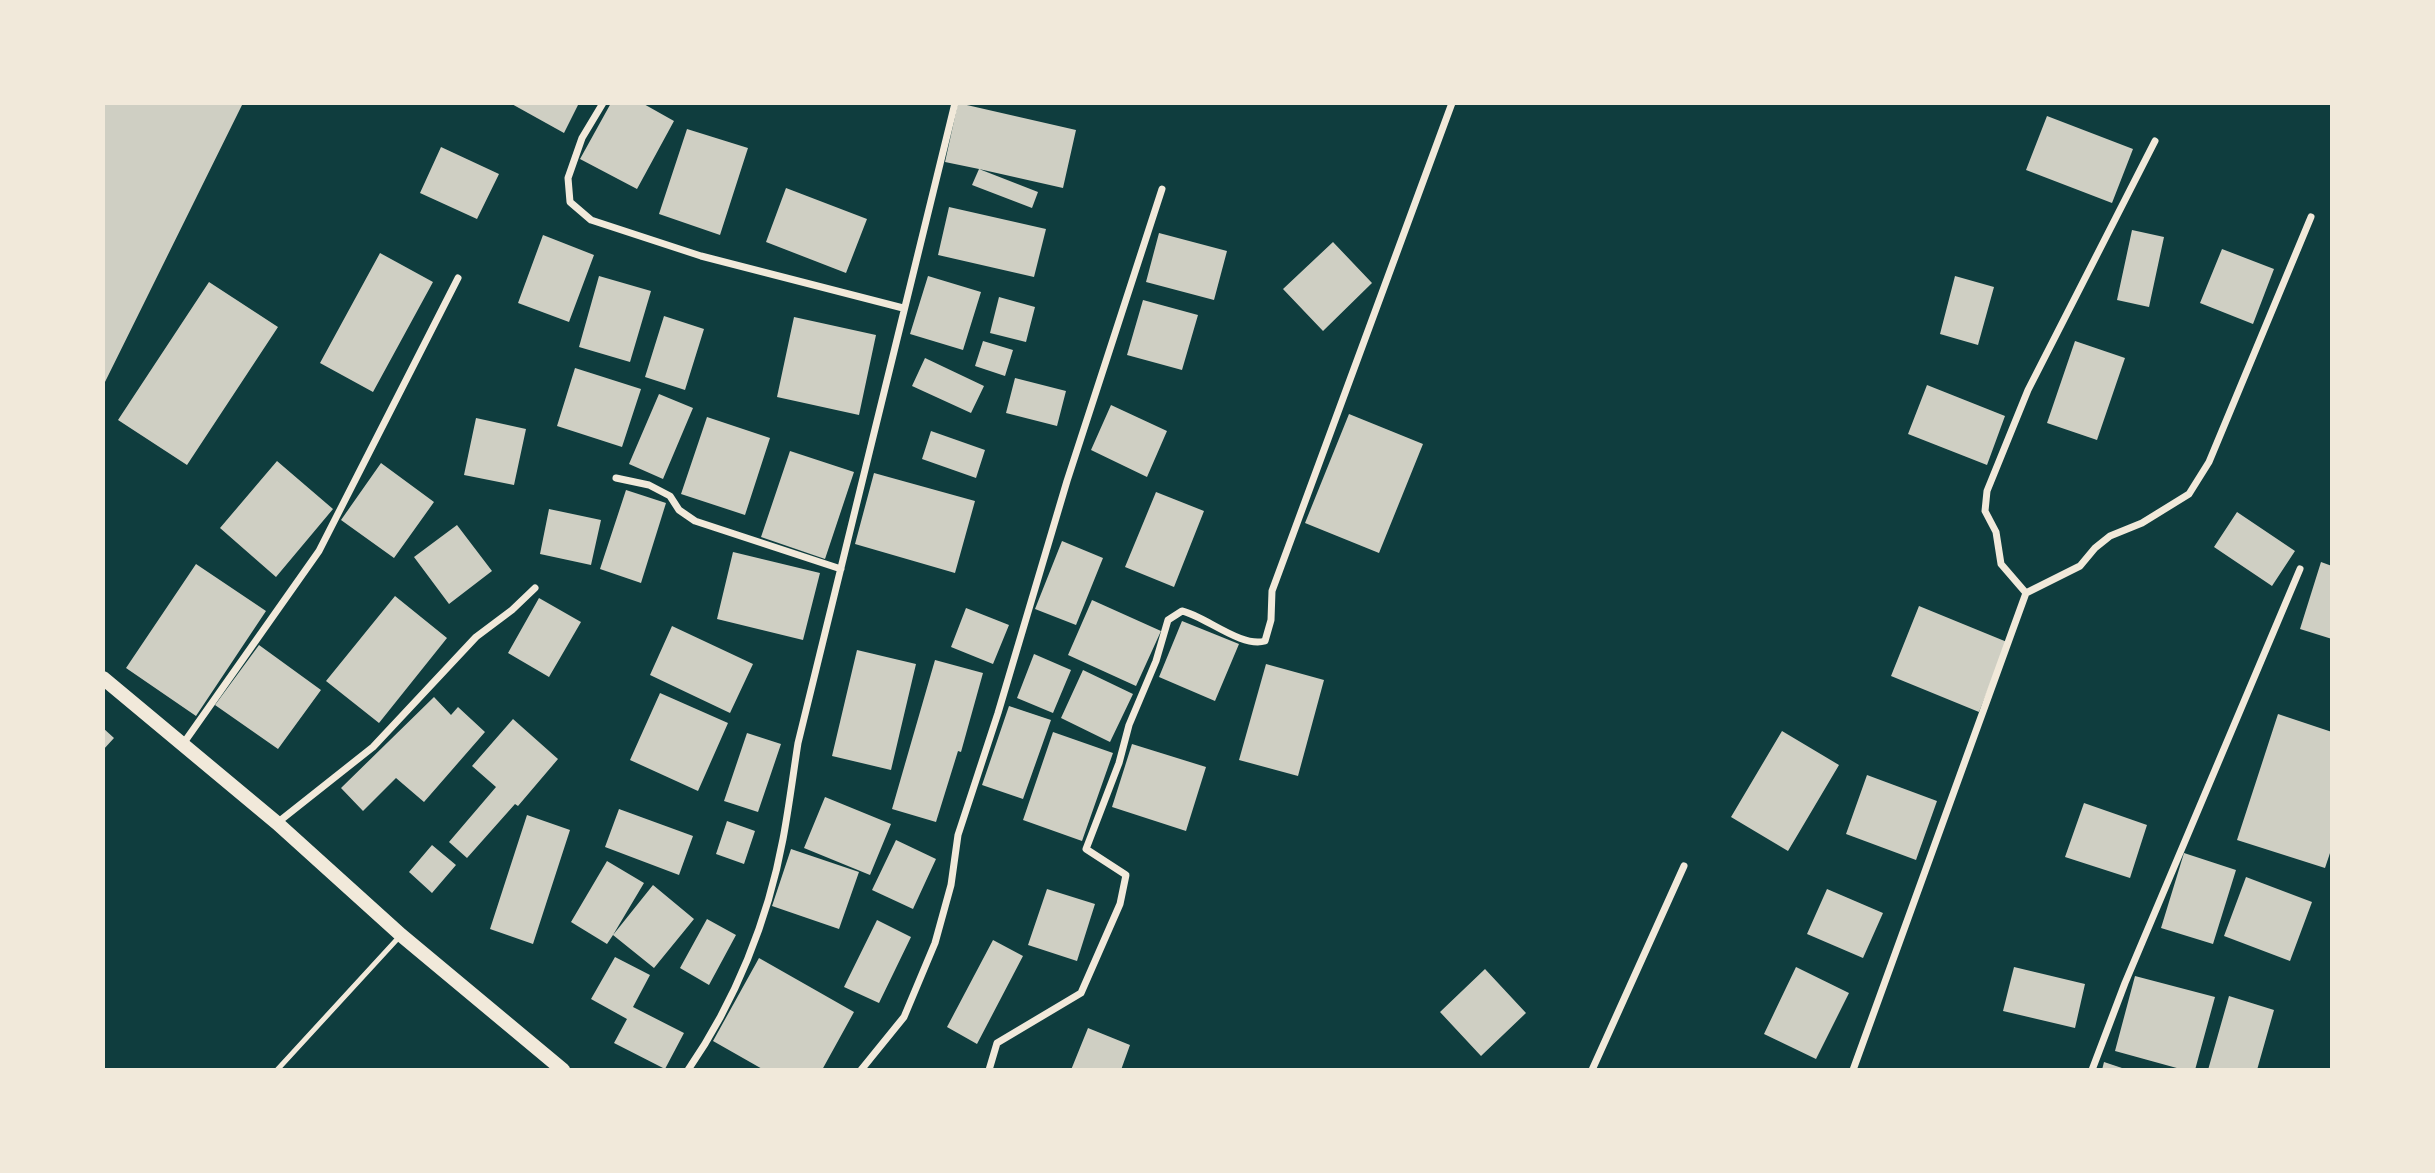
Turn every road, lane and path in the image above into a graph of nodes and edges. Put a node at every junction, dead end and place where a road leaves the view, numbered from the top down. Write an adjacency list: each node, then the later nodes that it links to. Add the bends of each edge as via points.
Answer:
1 (603, 103): 8 (street, via 582,138 568,178 570,202 591,220 701,256)
2 (956, 103): 8 (street)
3 (1452, 103): 23 (street, via 1272,591 1265,641 1247,640 1182,611 1168,621 1086,849 1126,875 1115,914 1081,993 997,1042)
4 (2155, 141): 13 (street, via 2028,390 1987,491 1985,511 1996,532 2001,564)
5 (1162, 189): 22 (street, via 958,835 936,943 904,1017)
6 (2311, 217): 13 (street, via 2209,462 2189,494 2110,536 2080,566)
7 (458, 278): 15 (street, via 319,551)
8 (904, 308): 10 (street)
9 (616, 478): 10 (street, via 649,485 670,496 679,510 695,521)
10 (841, 569): 21 (street, via 798,743 783,841 761,922 718,1020)
11 (2300, 569): 26 (street)
12 (535, 589): 16 (street, via 476,637 373,747)
13 (2026, 593): 25 (street)
14 (103, 678): 15 (main road)
15 (183, 745): 16 (main road)
16 (277, 823): 18 (main road)
17 (1684, 866): 24 (street)
18 (401, 935): 19 (lane); 20 (main road)
19 (277, 1070)
20 (564, 1070)
21 (688, 1070)
22 (861, 1070)
23 (989, 1070)
24 (1592, 1070)
25 (1853, 1070)
26 (2092, 1070)

